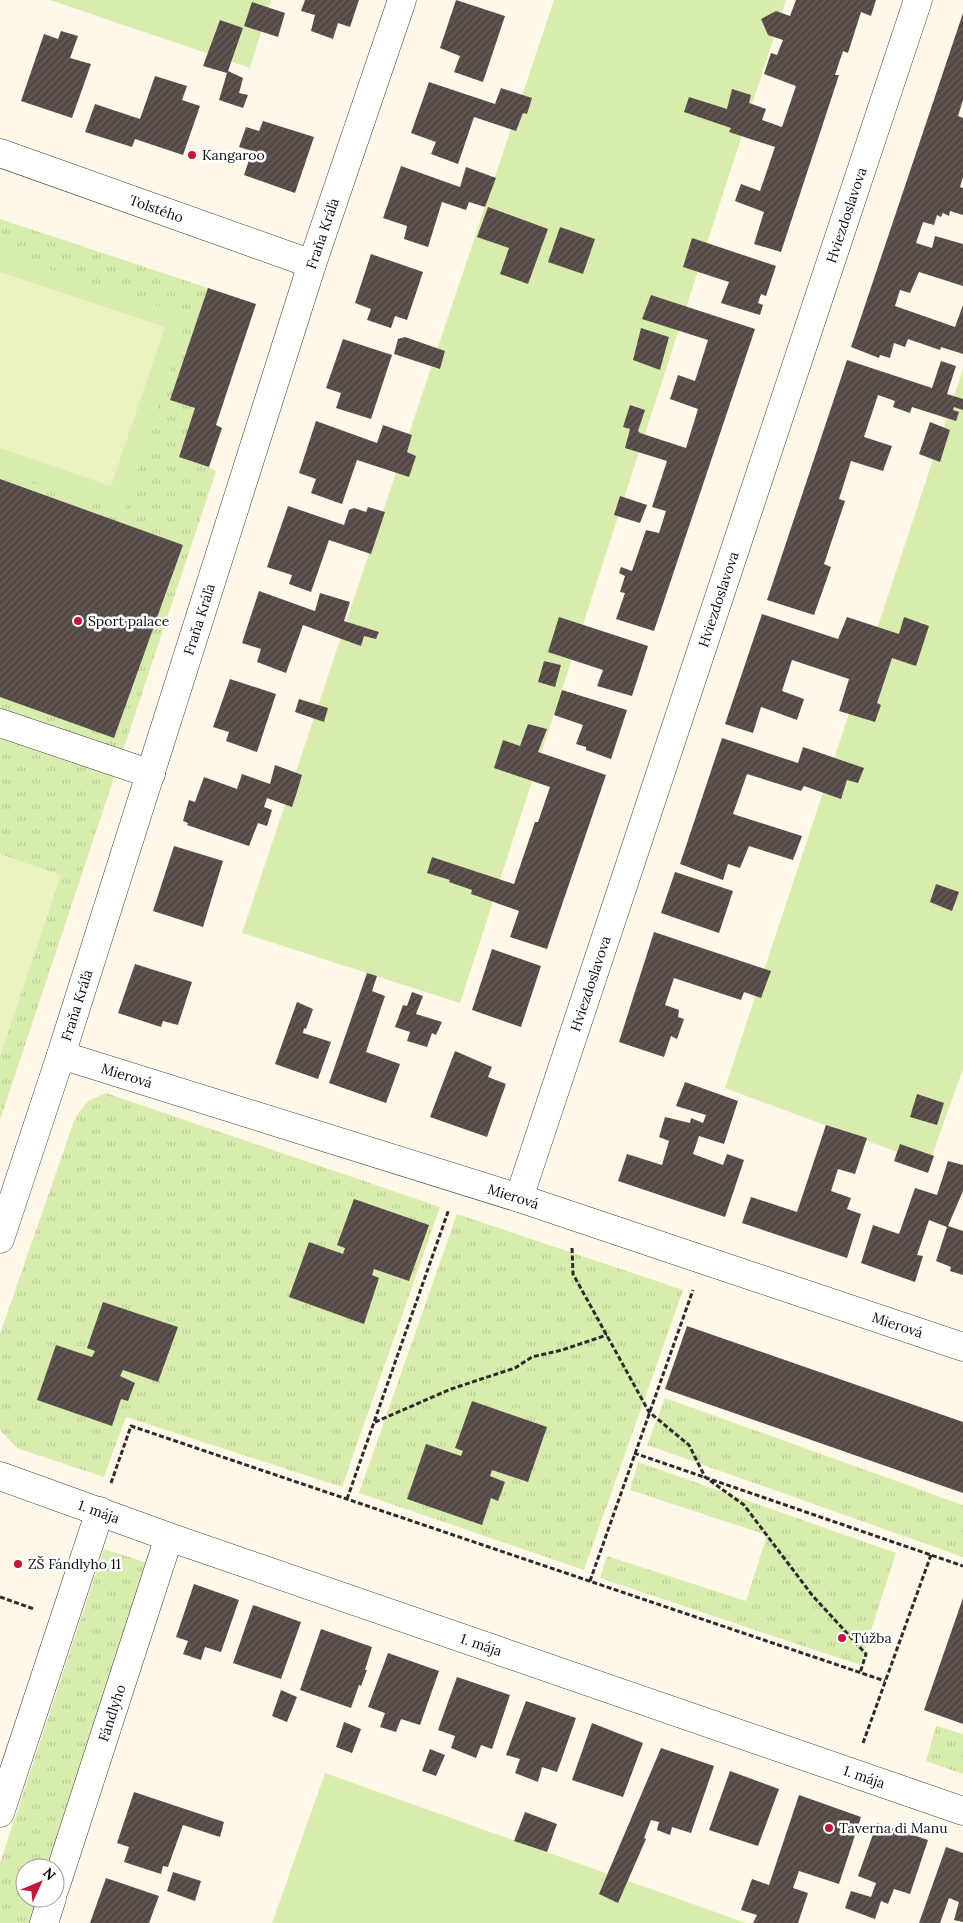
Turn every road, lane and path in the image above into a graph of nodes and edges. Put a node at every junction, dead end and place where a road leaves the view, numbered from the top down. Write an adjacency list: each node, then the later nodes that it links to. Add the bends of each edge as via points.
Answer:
1 (402, 0): 4 (street, Fraňa Kráľa)
2 (918, 0): 8 (street, Hviezdoslavova)
3 (0, 153): 4 (street, Tolstého)
4 (312, 264): 6 (street, Fraňa Kráľa)
5 (0, 723): 6 (street)
6 (151, 774): 7 (street, Fraňa Kráľa)
7 (61, 1056): 8 (street, Mierová); 10 (street, Fraňa Kráľa)
8 (519, 1198): 12 (street, Mierová)
9 (452, 1202): 16 (path)
10 (0, 1239)
11 (572, 1242): 13 (path, via 573,1274)
12 (704, 1260): 14 (street, Mierová); 15 (path)
13 (607, 1335): 15 (path); 16 (path, via 532,1356 515,1368 451,1389)
14 (963, 1347)
15 (650, 1412): 17 (path); 19 (path, via 689,1444)
16 (374, 1422): 20 (path)
17 (634, 1453): 19 (path); 25 (path)
18 (0, 1476): 21 (street, 1. mája)
19 (705, 1477): 23 (path); 28 (path, via 744,1505 812,1595 866,1654)
20 (347, 1499): 21 (path, via 131,1426); 25 (path)
21 (104, 1501): 22 (street, 1. mája); 32 (street)
22 (169, 1538): 31 (street, 1. mája); 33 (street, Fándlyho)
23 (931, 1555): 24 (path); 29 (path)
24 (963, 1566)
25 (590, 1581): 28 (path)
26 (0, 1597): 27 (path)
27 (37, 1610)
28 (860, 1673): 29 (path)
29 (885, 1681): 30 (path)
30 (862, 1744)
31 (963, 1810)
32 (0, 1813)
33 (65, 1858)
34 (49, 1908): 35 (street)
35 (44, 1923)

